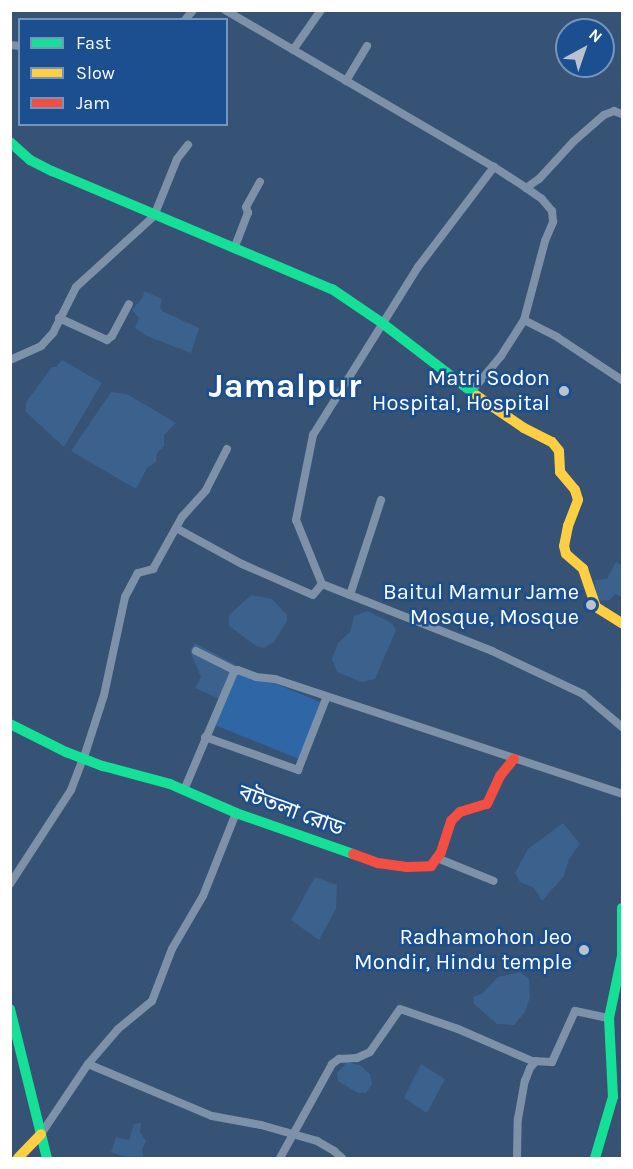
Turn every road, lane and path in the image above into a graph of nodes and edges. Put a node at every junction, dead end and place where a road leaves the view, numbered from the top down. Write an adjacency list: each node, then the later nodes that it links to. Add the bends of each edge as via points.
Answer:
1 (225, 10): 4 (street)
2 (321, 10): 4 (street)
3 (367, 46): 5 (street)
4 (293, 50): 5 (street)
5 (346, 81): 9 (street)
6 (622, 114): 11 (street, via 614,111 604,116)
7 (10, 142): 12 (street, via 30,160)
8 (188, 145): 12 (street, via 177,159)
9 (494, 167): 11 (street); 17 (street, via 418,267)
10 (260, 182): 13 (street, via 246,207 248,213)
11 (526, 188): 16 (street, via 542,199 552,212 553,222)
12 (154, 216): 13 (street); 15 (street, via 76,287)
13 (234, 249): 17 (street, via 332,289)
14 (129, 304): 15 (street, via 106,340)
15 (59, 318): 18 (street, via 53,333 41,346)
16 (524, 320): 19 (street); 20 (street)
17 (382, 323): 20 (street); 24 (street, via 310,446 296,520)
18 (10, 360)
19 (622, 380)
20 (471, 392): 26 (street, via 552,442 559,451 560,472 578,500 568,526 566,554 583,569 596,607)
21 (227, 449): 23 (street, via 206,490)
22 (381, 500): 25 (street)
23 (176, 528): 24 (street, via 313,596); 33 (street, via 153,569 138,573 125,597 104,695)
24 (322, 584): 25 (street)
25 (350, 595): 31 (street, via 563,683 583,694)
26 (622, 623)
27 (196, 651): 28 (street)
28 (236, 670): 29 (street); 32 (street)
29 (327, 696): 32 (street, via 298,770); 34 (street)
30 (10, 724): 33 (street, বটতলা রোড)
31 (622, 727)
32 (205, 737): 35 (street)
33 (83, 758): 35 (street, বটতলা রোড); 40 (street, via 71,790)
34 (514, 759): 36 (street); 38 (street, via 500,776 487,804 460,812 451,821)
35 (184, 790): 37 (street, বটতলা রোড)
36 (622, 794)
37 (236, 813): 38 (street, বটতলা রোড, via 378,863 431,866); 46 (street, via 203,896 172,949 152,1001 118,1029)
38 (437, 858): 39 (street)
39 (494, 881)
40 (10, 884)
41 (622, 908): 43 (street, via 622,956)
42 (10, 1009): 50 (street)
43 (609, 1018): 44 (street); 45 (street, via 575,1011 552,1062); 47 (street)
44 (622, 1023)
45 (536, 1061): 49 (street, via 399,1009 370,1052 332,1064); 55 (street, via 525,1081 518,1119)
46 (88, 1064): 49 (street, via 212,1116); 50 (street)
47 (612, 1078): 48 (street); 56 (street, via 613,1098)
48 (622, 1087)
49 (292, 1133): 53 (street); 54 (street, via 317,1141)
50 (41, 1134): 51 (street); 52 (street)
51 (18, 1158)
52 (47, 1158)
53 (280, 1158)
54 (342, 1158)
55 (517, 1158)
56 (595, 1158)

